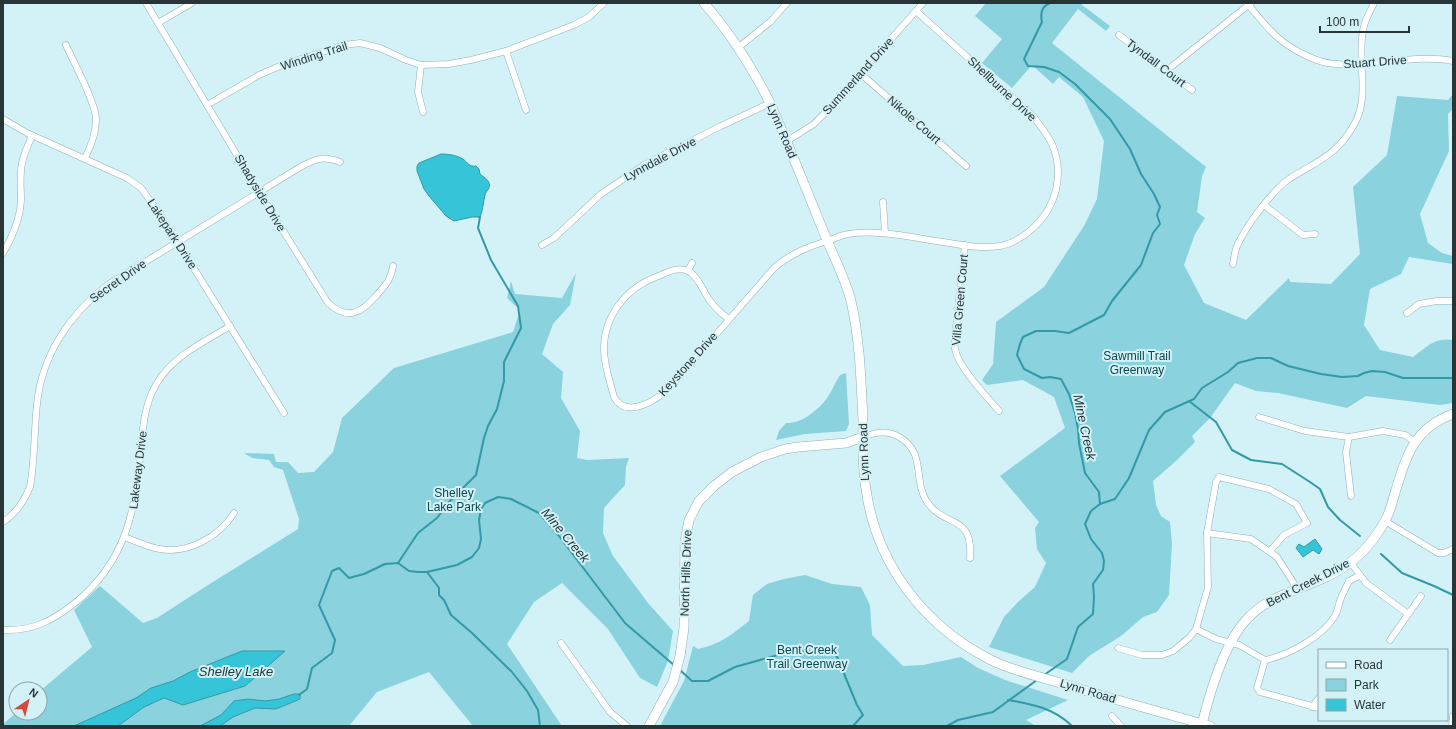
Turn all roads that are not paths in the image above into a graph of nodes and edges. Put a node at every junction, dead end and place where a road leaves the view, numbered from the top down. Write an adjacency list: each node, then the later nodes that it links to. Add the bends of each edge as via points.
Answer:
1 (146, 3): 10 (street, Shadyside Drive)
2 (192, 3): 10 (street)
3 (604, 3): 14 (street, Winding Trail, via 583,21)
4 (704, 3): 13 (main road, Lynn Road)
5 (787, 3): 13 (street, via 770,22)
6 (923, 3): 9 (street, Summerland Drive)
7 (1374, 3): 16 (street, via 1363,30)
8 (1249, 4): 16 (street, Stuart Drive, via 1275,37 1290,48 1316,60 1337,64); 18 (street)
9 (916, 11): 19 (street, Summerland Drive); 39 (street, Shellburne Drive, via 1034,117 1052,145 1057,164 1058,182 1053,200 1038,224 1025,234 1000,246)
10 (158, 23): 22 (street, Shadyside Drive)
11 (1119, 35): 18 (street, Tyndall Court)
12 (66, 45): 28 (street, via 93,105 96,118 93,140)
13 (739, 47): 21 (main road, Lynn Road)
14 (506, 51): 17 (street, Winding Trail, via 449,64); 23 (street)
15 (1453, 61): 16 (street, Stuart Drive, via 1410,59)
16 (1361, 64): 33 (street, via 1360,108 1347,136 1337,149 1289,180)
17 (421, 65): 22 (street, Winding Trail, via 380,48 360,43 344,45 259,75); 24 (street, via 418,92)
18 (1166, 71): 20 (street, Tyndall Court)
19 (861, 74): 27 (street, Summerland Drive, via 814,124); 30 (street, Nikole Court)
20 (1192, 90)
21 (770, 103): 27 (main road, Lynn Road); 38 (street, Lynndale Drive, via 644,165 601,194 554,238)
22 (207, 105): 31 (street, Shadyside Drive)
23 (526, 110)
24 (423, 112)
25 (3, 119): 26 (street, Lakepark Drive)
26 (32, 136): 28 (street, Lakepark Drive); 40 (street, via 21,167 18,219)
27 (786, 141): 36 (main road, Lynn Road)
28 (85, 158): 37 (street, Lakepark Drive, via 127,178 141,188)
29 (340, 162): 31 (street, Secret Drive, via 328,158 310,162)
30 (966, 166)
31 (259, 192): 37 (street, Secret Drive); 43 (street, Shadyside Drive, via 328,303 338,311 356,312 366,307 391,278)
32 (882, 202): 34 (street)
33 (1264, 205): 35 (street, via 1303,235); 42 (street, via 1237,247)
34 (884, 233): 36 (street, Shellburne Drive, via 857,233); 39 (street, Shellburne Drive)
35 (1315, 234)
36 (827, 241): 47 (street, Keystone Drive, via 802,249 783,260); 53 (main road, Lynn Road, via 851,299 858,352)
37 (178, 242): 48 (street, Lakepark Drive); 59 (street, Secret Drive, via 99,292 86,303 59,337 48,358 40,387 30,487 18,510)
38 (542, 245)
39 (965, 245): 49 (street, Villa Green Court, via 955,350 968,373)
40 (3, 253)
41 (692, 263): 44 (street)
42 (1233, 264)
43 (393, 266)
44 (688, 271): 47 (street, via 694,274 710,302); 47 (street, Keystone Drive, via 671,271 644,282 632,290 614,312 607,328 604,349 605,362 618,408 637,407 656,399 668,389)
45 (1453, 301): 46 (street, via 1418,304)
46 (1406, 313)
47 (729, 319)
48 (230, 326): 50 (street, Lakepark Drive); 61 (street, Lakeway Drive, via 182,356 157,384 150,397 145,414 135,504)
49 (999, 411)
50 (284, 413)
51 (1453, 414): 55 (main road, Bent Creek Drive, via 1430,425)
52 (1259, 417): 54 (street, via 1305,431)
53 (862, 437): 64 (street, via 875,432 885,432 899,437 910,446 916,458 922,491 927,501 935,510 964,528 969,536); 80 (main road, Lynn Road, via 869,505 882,547 895,573 937,624 971,649 1005,666); 83 (main road, North Hills Drive, via 846,443 785,449 761,457 732,472 699,501 688,524 685,541 684,628 680,656 672,682)
54 (1349, 437): 55 (street, via 1383,431 1405,435); 56 (street, via 1346,452)
55 (1415, 442): 58 (main road, Bent Creek Drive, via 1407,456)
56 (1351, 496)
57 (234, 514): 61 (street, via 221,530 186,548 161,549)
58 (1386, 521): 62 (street, via 1438,553); 65 (main road, Bent Creek Drive, via 1367,548)
59 (3, 522)
60 (1207, 533): 63 (street, via 1251,539); 63 (street, via 1219,477 1269,489 1296,504 1307,523 1284,535); 70 (street, via 1208,587)
61 (124, 536): 71 (street, Lakeway Drive, via 106,571 81,598 59,615 37,626)
62 (1453, 549)
63 (1270, 551): 67 (street, via 1282,564)
64 (970, 558)
65 (1351, 562): 66 (street); 67 (main road, Bent Creek Drive, via 1325,578)
66 (1359, 576): 69 (street); 76 (street, via 1349,581 1335,616 1318,634 1284,655)
67 (1296, 589): 74 (main road, Bent Creek Drive, via 1265,604 1247,619)
68 (1421, 596): 69 (street)
69 (1408, 614): 72 (street)
70 (1196, 629): 74 (street); 75 (street, via 1173,651 1162,655 1142,654)
71 (3, 630)
72 (1390, 640)
73 (561, 643): 82 (street, via 610,712)
74 (1230, 643): 76 (street, via 1239,645); 81 (main road, Bent Creek Drive, via 1216,676)
75 (1118, 648)
76 (1265, 660): 77 (street, via 1257,688 1260,692)
77 (1316, 708)
78 (1112, 716): 84 (street)
79 (1453, 716): 85 (street)
80 (1184, 723): 81 (main road, Lynn Road)
81 (1206, 725)
82 (627, 726)
83 (649, 726)
84 (1122, 726)
85 (1452, 726)

